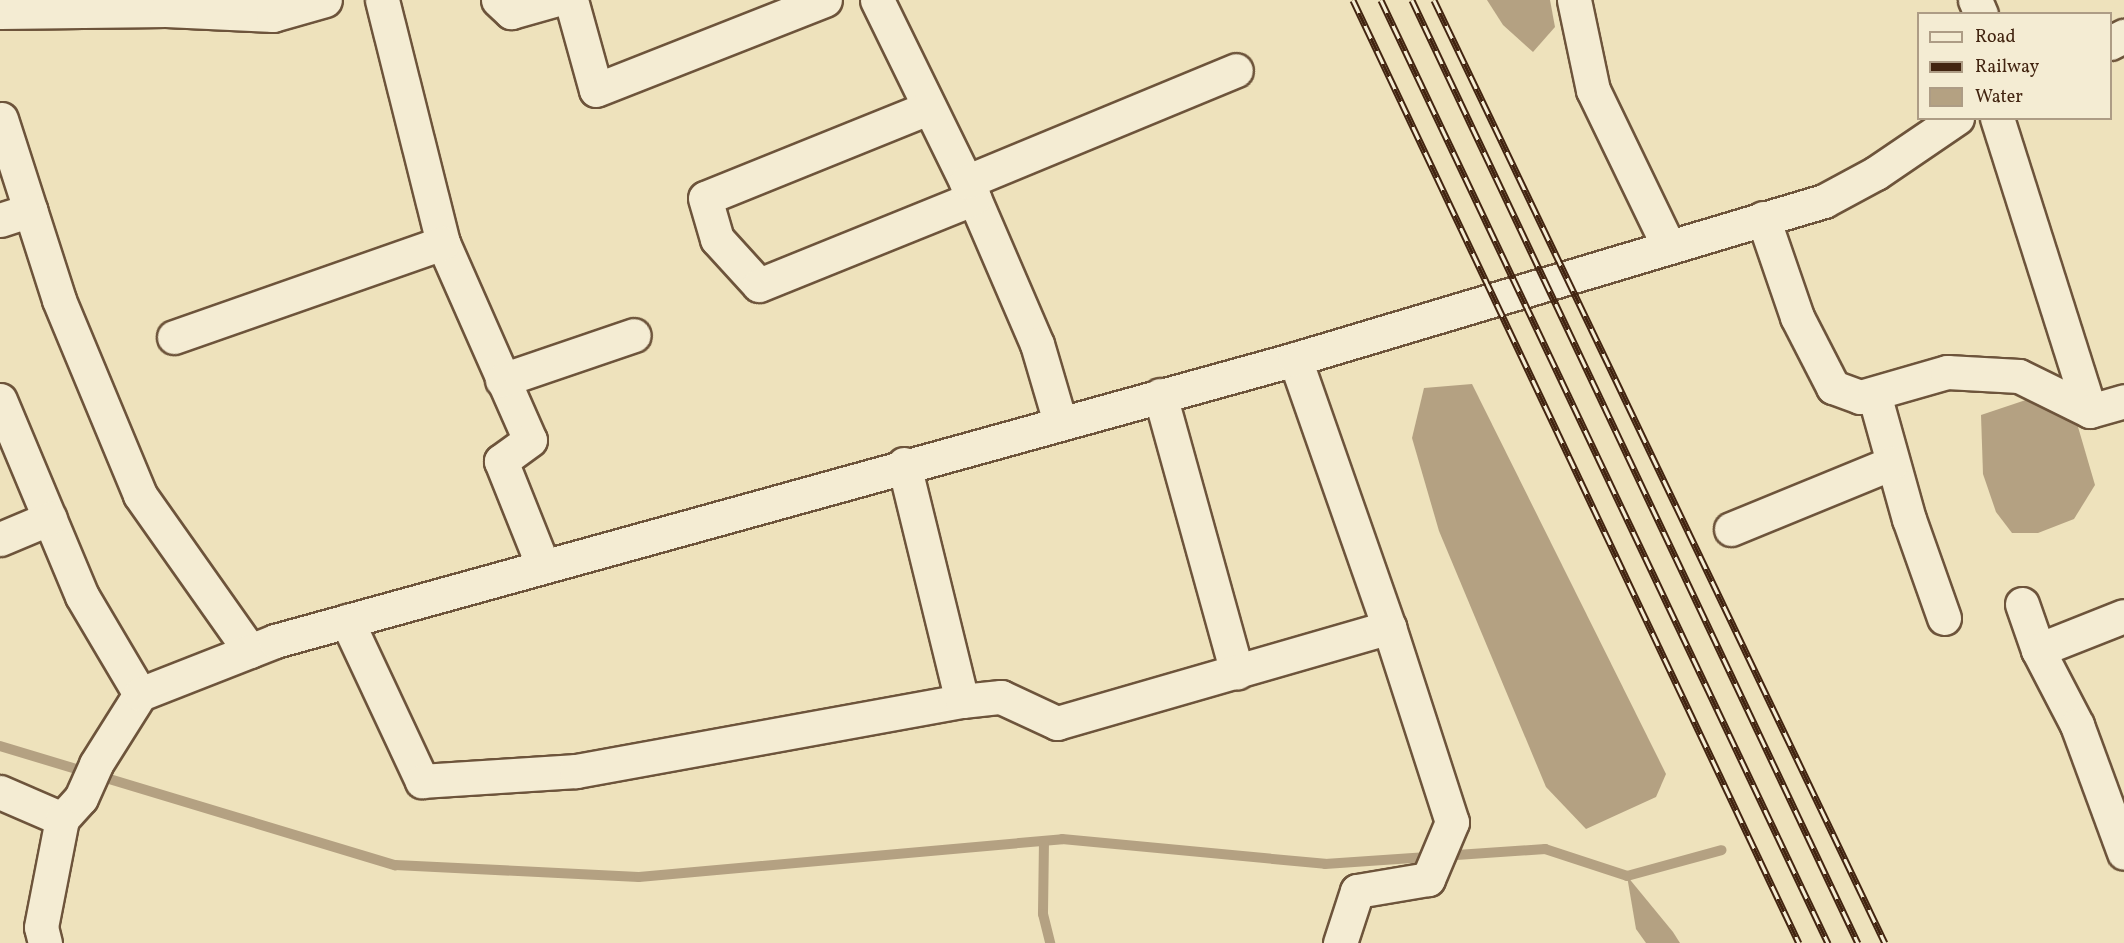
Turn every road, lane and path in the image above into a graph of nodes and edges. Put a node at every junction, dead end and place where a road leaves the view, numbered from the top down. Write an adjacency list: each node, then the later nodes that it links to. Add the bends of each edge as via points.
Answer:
1 (325, 0): 9 (street, via 273,15 166,10)
2 (498, 0): 3 (street, via 511,12)
3 (554, 0)
4 (571, 0): 5 (street, via 596,90)
5 (825, 0)
6 (1574, 0): 19 (street, via 1593,90)
7 (389, 2): 18 (street)
8 (886, 3): 11 (street)
9 (0, 12)
10 (1236, 70): 15 (street)
11 (928, 108): 15 (street); 15 (street, via 705,198 717,239 759,285)
12 (2, 119): 16 (street)
13 (1954, 120): 17 (street, via 1876,173 1824,201)
14 (1998, 120): 28 (street)
15 (970, 190): 29 (street, via 1037,344)
16 (15, 215): 42 (street, via 59,300 140,495)
17 (1763, 218): 19 (street); 24 (street, via 1797,317 1833,387 1860,398)
18 (443, 243): 21 (street); 23 (street)
19 (1668, 245): 22 (street)
20 (634, 335): 23 (street)
21 (174, 337)
22 (1294, 358): 25 (street); 40 (street)
23 (502, 380): 35 (street, via 530,440 501,461)
24 (1874, 394): 28 (street, via 1947,372 2019,376); 30 (street)
25 (1160, 395): 29 (street); 43 (street)
26 (0, 400): 32 (street)
27 (2124, 401): 28 (street)
28 (2090, 411)
29 (1060, 422): 31 (street)
30 (1892, 463): 33 (street); 38 (street)
31 (904, 464): 35 (street); 45 (street)
32 (50, 518): 34 (street); 44 (street, via 82,596)
33 (1731, 529)
34 (0, 539)
35 (543, 566): 39 (street)
36 (2022, 604): 41 (street)
37 (2124, 616): 41 (street)
38 (1944, 618)
39 (347, 621): 42 (street); 45 (street, via 422,781 576,771)
40 (1389, 627): 43 (street); 50 (street, via 1452,822 1428,879 1357,891)
41 (2038, 650): 48 (street, via 2078,725)
42 (250, 651): 44 (street)
43 (1237, 672): 45 (street, via 1057,723 1001,697)
44 (140, 694): 47 (street)
45 (962, 701)
46 (0, 792): 47 (street)
47 (72, 808): 49 (street, via 41,927)
48 (2124, 854)
49 (45, 943)
50 (1340, 943)

